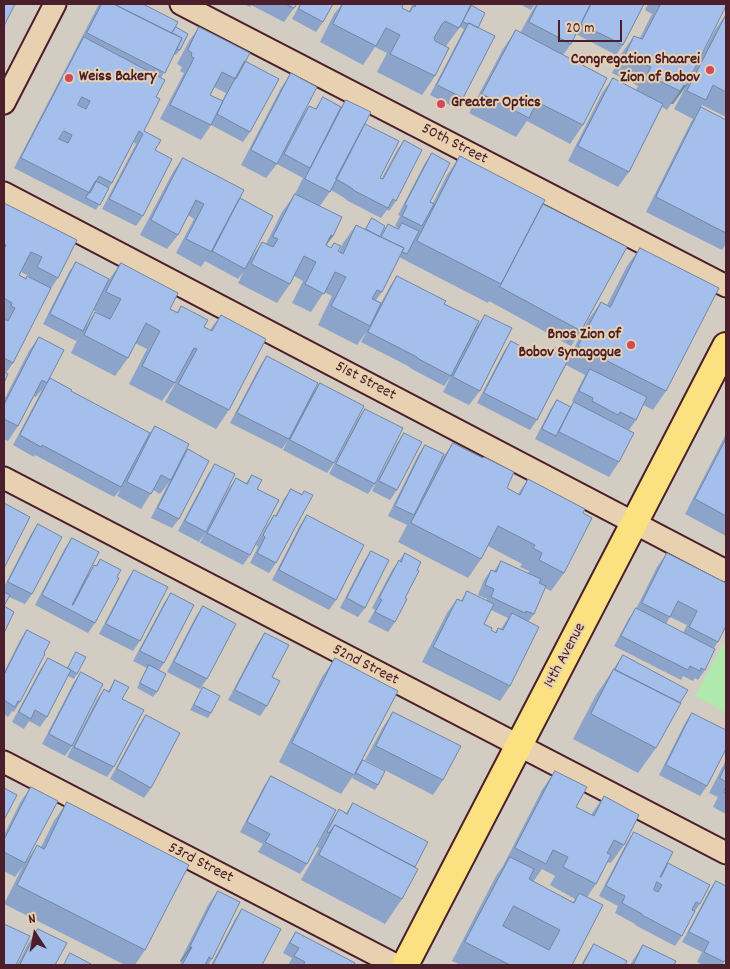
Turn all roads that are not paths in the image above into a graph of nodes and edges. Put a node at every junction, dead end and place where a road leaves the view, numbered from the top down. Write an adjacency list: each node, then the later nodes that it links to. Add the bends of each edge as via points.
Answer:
1 (55, 4): 3 (street)
2 (181, 4): 5 (street, 50th Street)
3 (4, 103)
4 (4, 193): 8 (street, 51st Street)
5 (726, 286)
6 (726, 346): 8 (main road, 14th Avenue)
7 (4, 478): 10 (street, 52nd Street)
8 (635, 523): 9 (street, 51st Street); 10 (main road, 14th Avenue)
9 (726, 571)
10 (519, 746): 12 (street, 52nd Street); 14 (main road, 14th Avenue)
11 (4, 762): 13 (street, 53rd Street)
12 (726, 853)
13 (396, 965)
14 (405, 965)

